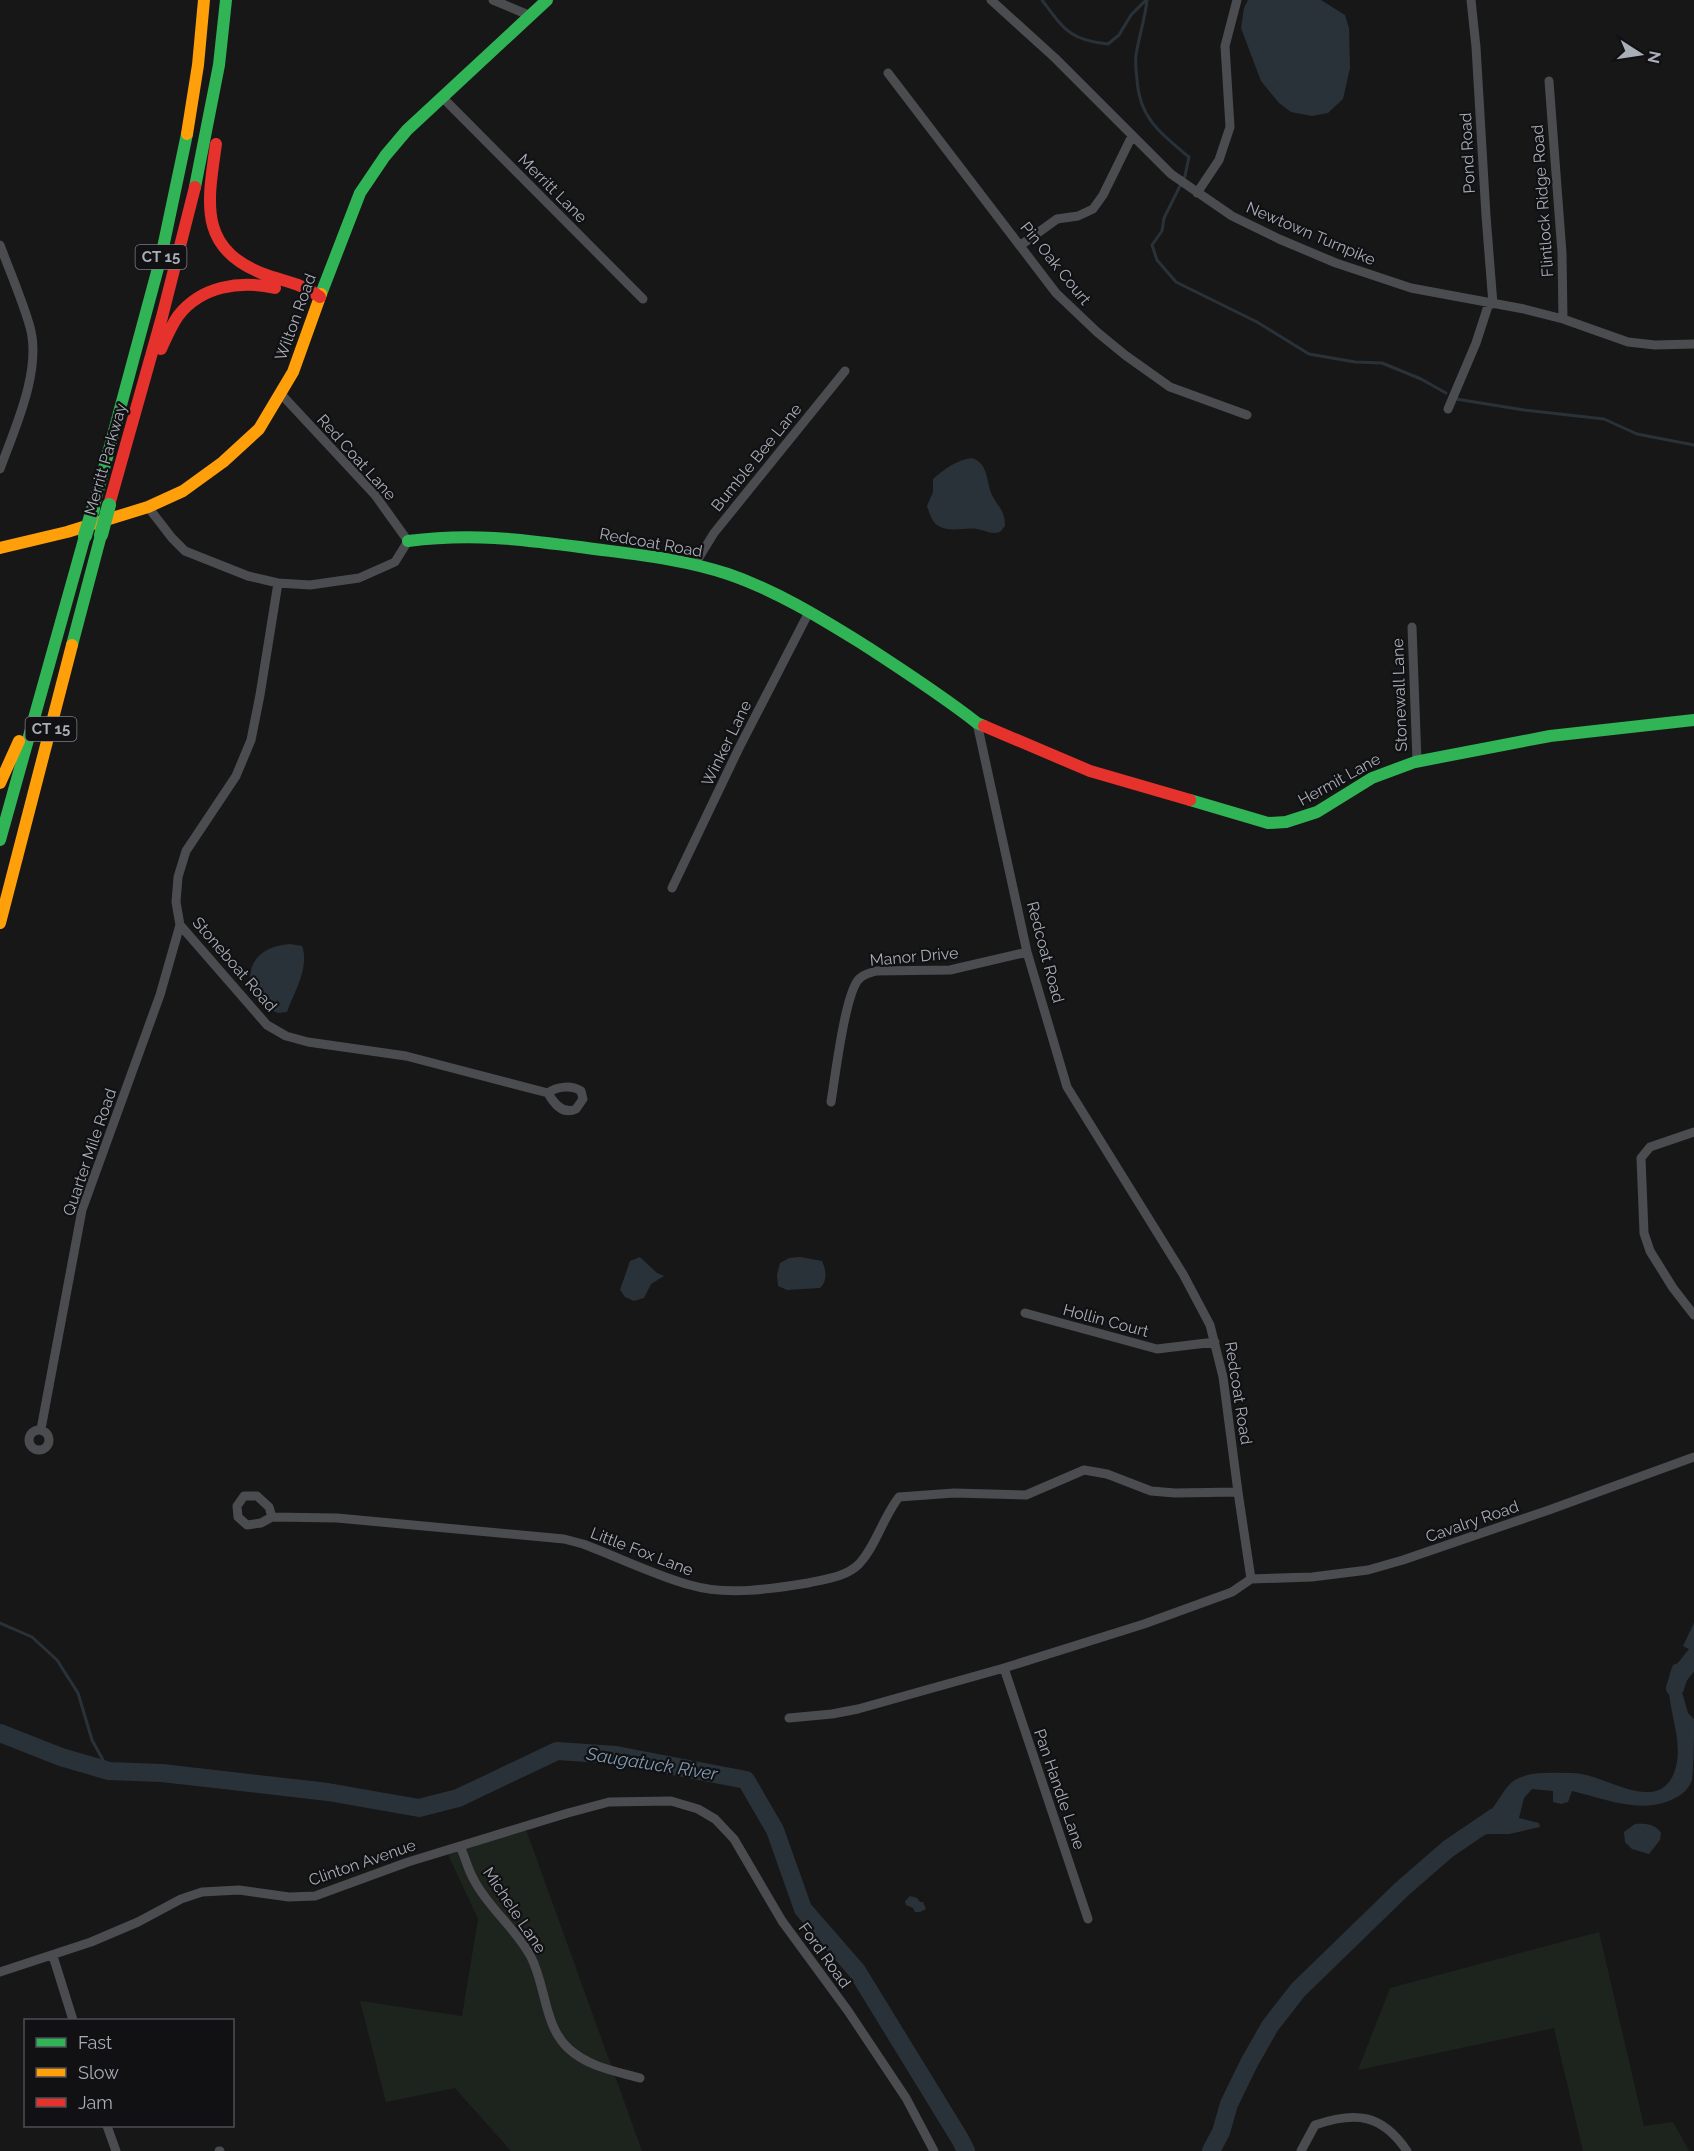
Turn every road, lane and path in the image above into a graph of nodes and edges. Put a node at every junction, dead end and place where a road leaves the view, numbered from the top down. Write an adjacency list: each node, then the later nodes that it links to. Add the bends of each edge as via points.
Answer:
1 (204, 0): 34 (main road, Merritt Parkway / CT 15, bridge, via 192,111 177,189)
2 (228, 0): 16 (main road, via 223,93 209,188 212,227 223,249 240,265 306,288); 25 (main road, Merritt Parkway / CT 15, via 202,160)
3 (493, 0): 8 (street)
4 (547, 0): 8 (main road, Wilton Road)
5 (991, 0): 12 (street, Newtown Turnpike)
6 (1237, 0): 13 (street, via 1225,46 1230,127 1220,160)
7 (1471, 0): 18 (street, Pond Road)
8 (531, 16): 11 (main road, Wilton Road)
9 (888, 73): 15 (street, Pin Oak Court)
10 (1549, 81): 19 (street, Flintlock Ridge Road)
11 (442, 97): 16 (main road, Wilton Road, via 407,130 360,193); 17 (street, Merritt Lane)
12 (1132, 136): 13 (street, Newtown Turnpike); 15 (street, via 1093,209 1057,219)
13 (1197, 193): 18 (street, Newtown Turnpike, via 1232,216 1336,263 1411,288)
14 (0, 244): 26 (street, via 30,328 34,357 28,388)
15 (1021, 245): 24 (street, Pin Oak Court, via 1056,293 1125,355 1170,387)
16 (320, 297): 22 (main road, Wilton Road); 25 (main road, via 260,283 240,283 198,298 179,314 168,334)
17 (643, 299)
18 (1491, 304): 19 (street, Newtown Turnpike); 23 (street)
19 (1563, 319): 20 (street, Newtown Turnpike, via 1628,342)
20 (1694, 344)
21 (844, 371): 30 (street, Bumble Bee Lane, via 714,533)
22 (281, 394): 27 (main road, Wilton Road, via 259,429 223,462 183,491); 28 (street, Red Coat Lane, via 375,495)
23 (1448, 408)
24 (1247, 415)
25 (127, 438): 41 (main road, Merritt Parkway / CT 15, bridge)
26 (0, 469)
27 (148, 507): 29 (main road, Wilton Road); 31 (street, via 185,551 240,574)
28 (408, 541): 30 (main road, Redcoat Road, via 481,536); 31 (street, via 395,562 359,578 319,585)
29 (0, 548)
30 (695, 564): 32 (main road, Redcoat Road, via 755,585)
31 (278, 583): 42 (street, Stoneboat Road, via 250,740 236,776 186,851 178,877 176,902)
32 (809, 612): 36 (main road, Redcoat Road, via 936,691); 40 (street, Winker Lane)
33 (1412, 627): 37 (street, Stonewall Lane)
34 (52, 656): 38 (main road); 39 (main road, Merritt Parkway / CT 15)
35 (1694, 720): 37 (main road, Hermit Lane, via 1562,734)
36 (977, 723): 37 (main road, Hermit Lane, via 1090,771 1268,823 1285,824 1311,816 1376,776); 43 (street, Redcoat Road)
37 (1417, 761)
38 (0, 783)
39 (0, 840)
40 (672, 888)
41 (0, 923)
42 (180, 925): 44 (street, Stoneboat Road, via 267,1025 286,1036 406,1056); 50 (street, Quarter Mile Road, via 160,995 82,1210)
43 (1026, 952): 45 (street, Manor Drive, via 950,970 876,971 858,979 850,997); 49 (street, Redcoat Road, via 1067,1087 1201,1305)
44 (548, 1093)
45 (831, 1102)
46 (1694, 1132): 48 (street, via 1650,1146 1641,1158 1644,1233 1650,1251)
47 (1025, 1313): 49 (street, Hollin Court, via 1157,1349)
48 (1694, 1315)
49 (1215, 1342): 52 (street, Redcoat Road)
50 (42, 1430)
51 (1694, 1457): 54 (street, Cavalry Road, via 1394,1563 1312,1577)
52 (1238, 1492): 53 (street, Little Fox Lane, via 1151,1491 1107,1474 1084,1470 1026,1495 954,1493 899,1497 866,1555 852,1570 790,1586 746,1590 690,1586 564,1539 337,1518); 54 (street, Redcoat Road)
53 (272, 1516)
54 (1251, 1579): 55 (street, via 1232,1592 1155,1620)
55 (1004, 1668): 56 (street, via 858,1709); 59 (street, Pan Handle Lane)
56 (789, 1718)
57 (670, 1801): 58 (street, Clinton Avenue, via 609,1802); 66 (street, Ford Road, via 715,1819 734,1839 782,1921 906,2098)
58 (460, 1846): 60 (street, Clinton Avenue, via 315,1896 239,1890 202,1892); 63 (street, Michele Lane, via 486,1899 511,1926 531,1958 557,2036 583,2060)
59 (1088, 1919)
60 (53, 1956): 61 (street, Clinton Avenue); 62 (street)
61 (0, 1972)
62 (73, 2019)
63 (640, 2078)
64 (107, 2127): 65 (street)
65 (116, 2151)
66 (934, 2151)
67 (1300, 2151): 68 (street, via 1315,2125 1336,2117 1357,2117 1382,2123)
68 (1407, 2151)

